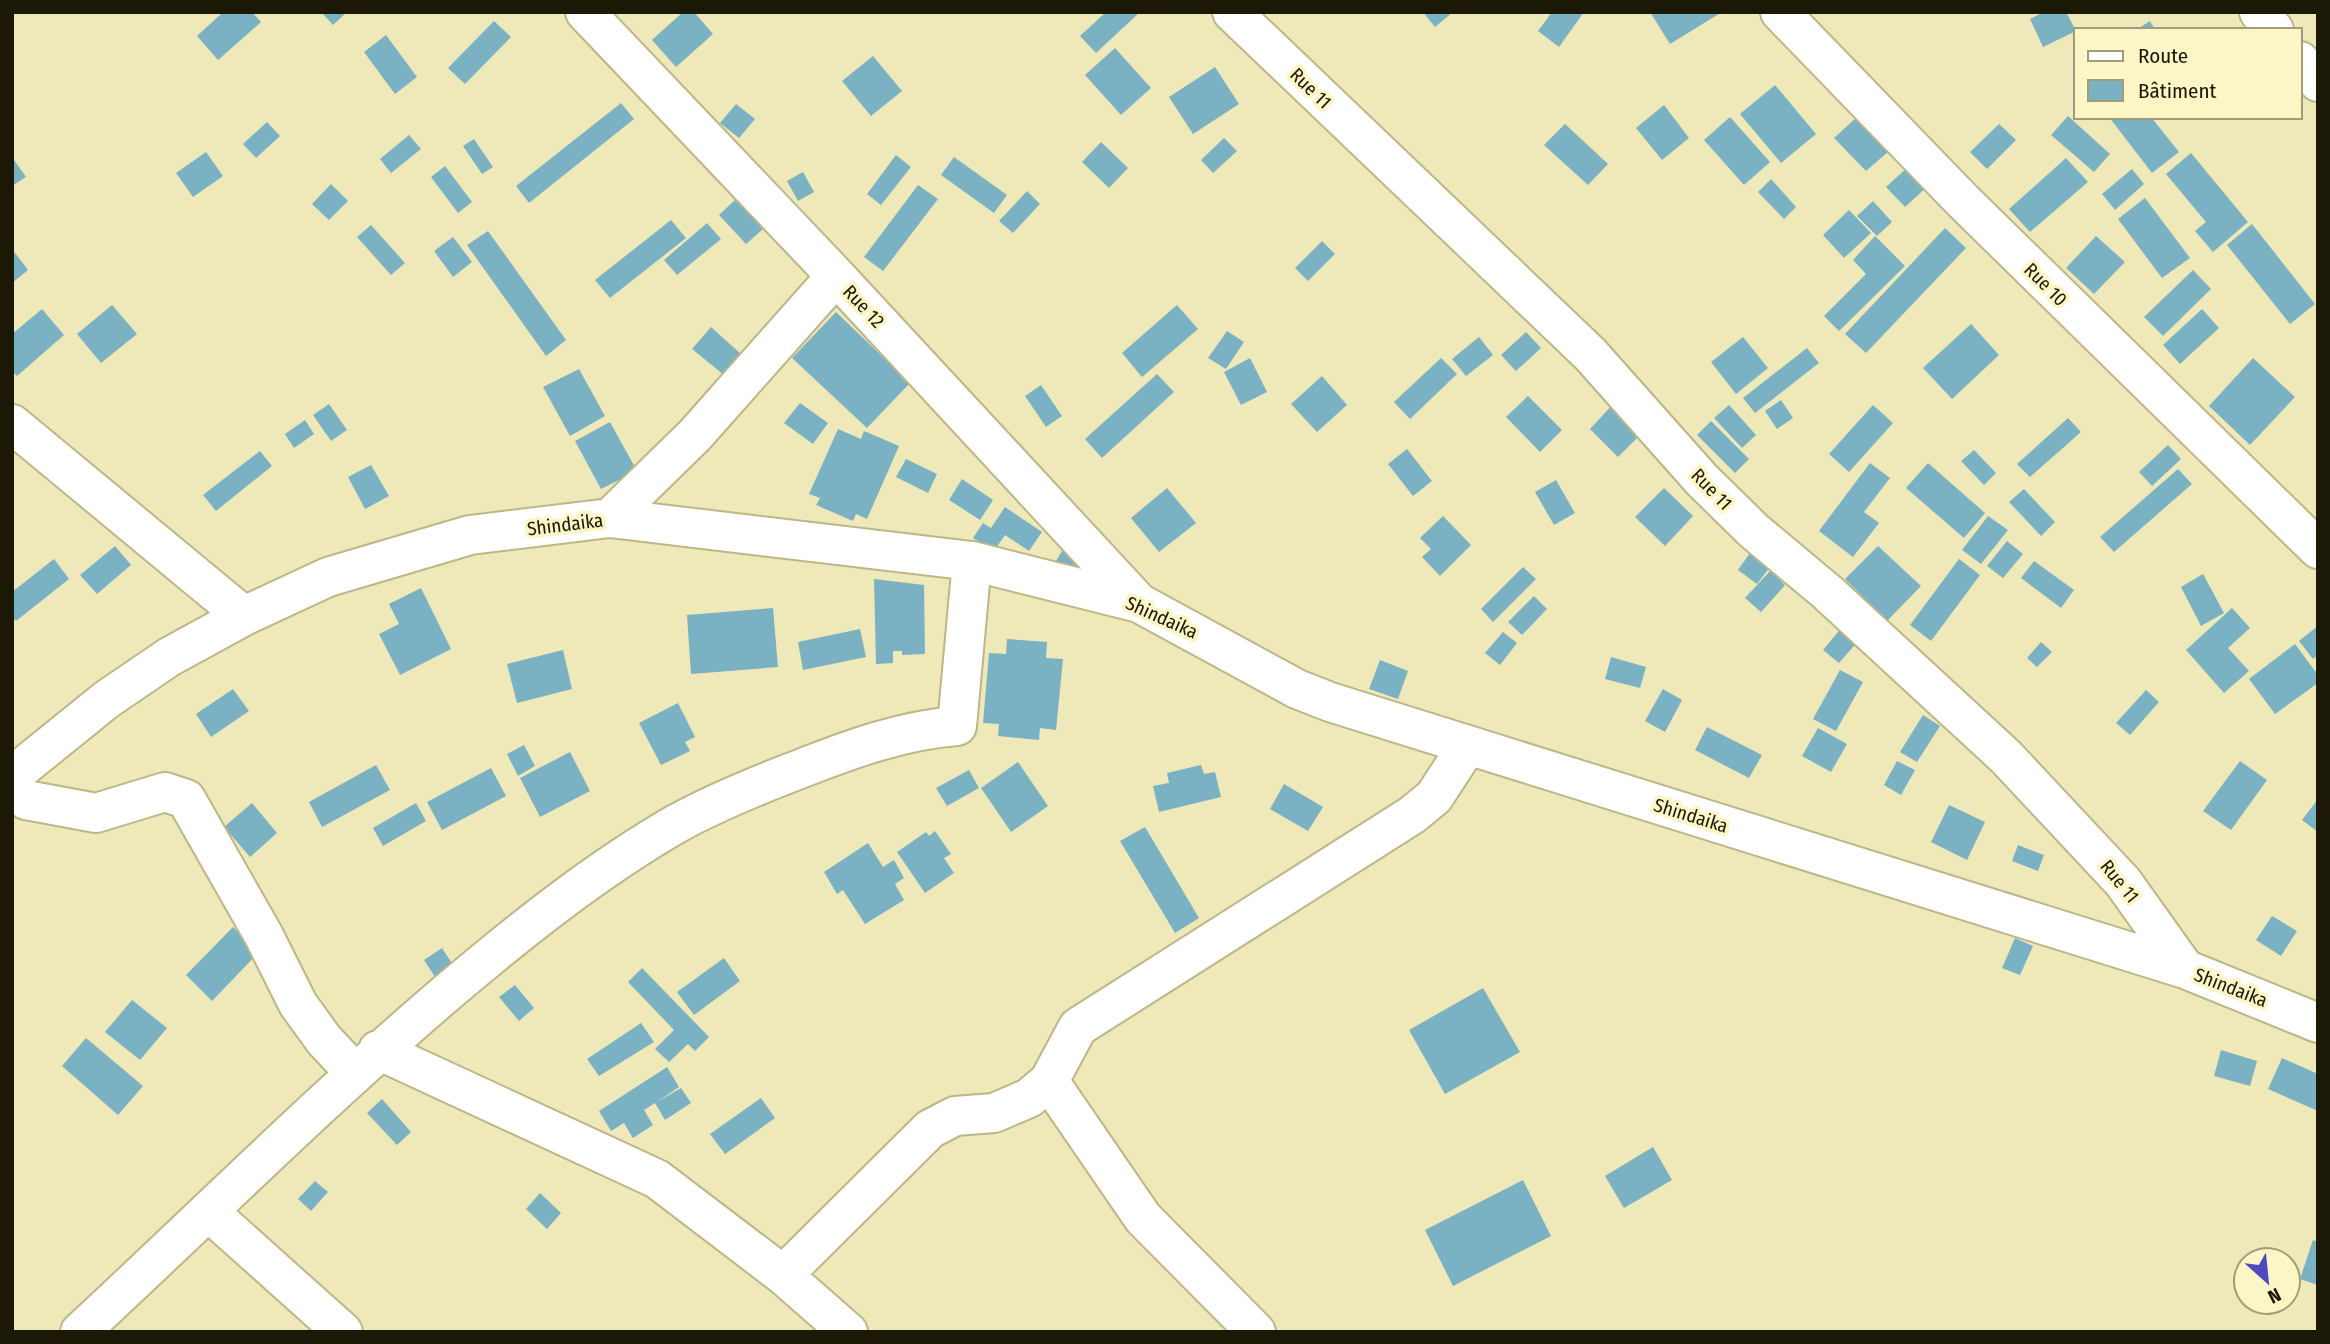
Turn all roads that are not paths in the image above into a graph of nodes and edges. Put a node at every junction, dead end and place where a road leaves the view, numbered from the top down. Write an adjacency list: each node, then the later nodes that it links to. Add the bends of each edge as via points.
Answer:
1 (585, 12): 8 (street, Rue 12)
2 (1232, 12): 18 (street, Rue 11, via 1590,354 1754,531 2006,757 2123,882)
3 (1780, 12): 11 (street, Rue 10, via 1963,201)
4 (2259, 12): 5 (street)
5 (2272, 28)
6 (2302, 63): 7 (street)
7 (2318, 82)
8 (836, 276): 10 (street, via 695,435); 13 (street, Rue 12)
9 (12, 424): 14 (street)
10 (610, 518): 12 (street, Shindaika); 14 (street, Shindaika, via 470,535 328,577)
11 (2318, 549)
12 (972, 561): 13 (street, Shindaika); 20 (street, via 957,726 872,742 737,793 678,823 635,848 499,949)
13 (1139, 603): 15 (street, Shindaika, via 1297,689)
14 (244, 616): 16 (street, Shindaika, via 169,657 106,699)
15 (1468, 745): 18 (street, Shindaika); 21 (street, via 1434,797 1412,815 1078,1027)
16 (12, 776)
17 (12, 787): 20 (street, via 26,800 96,813 165,792 186,799 298,1004 324,1040)
18 (2185, 969): 19 (street, Shindaika)
19 (2318, 1023)
20 (367, 1062): 22 (street); 23 (street, via 657,1179)
21 (1049, 1080): 23 (street, via 1029,1098 994,1112 955,1116 930,1129); 27 (street, via 1143,1218)
22 (209, 1212): 24 (street); 25 (street)
23 (783, 1275): 26 (street)
24 (80, 1332)
25 (343, 1332)
26 (848, 1332)
27 (1256, 1332)

